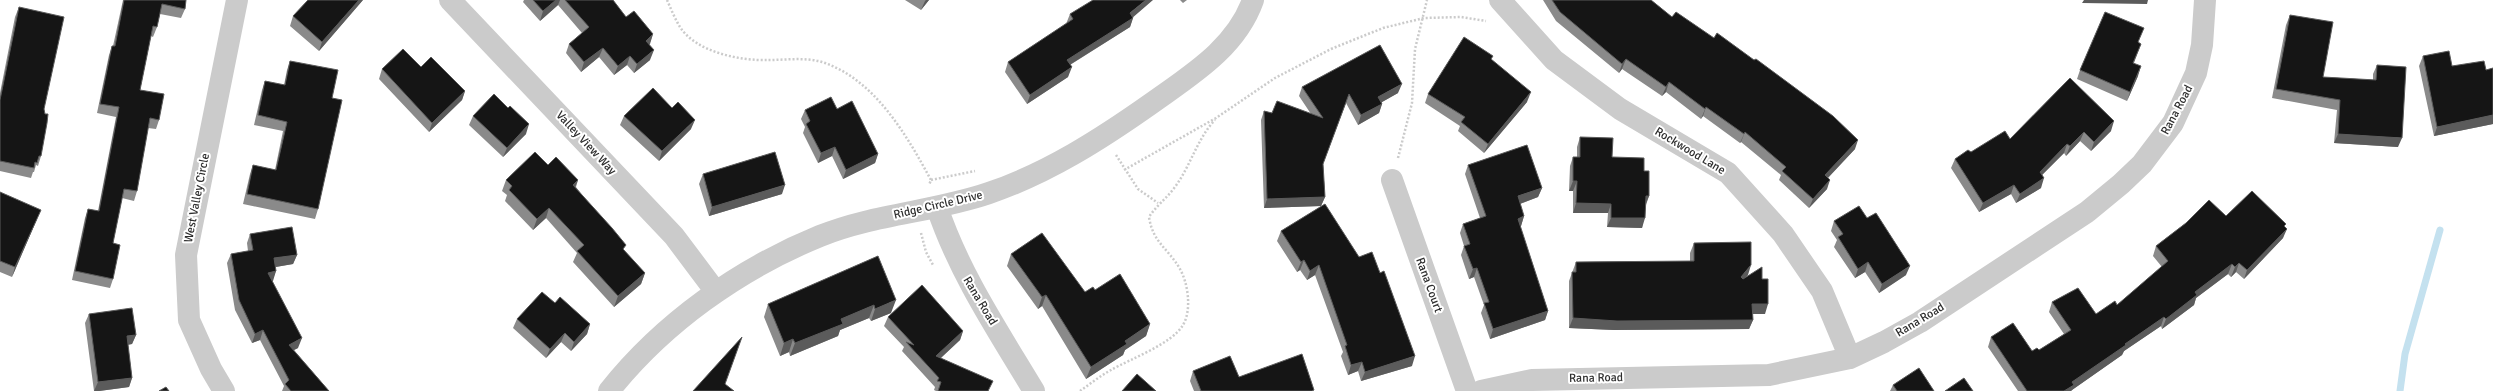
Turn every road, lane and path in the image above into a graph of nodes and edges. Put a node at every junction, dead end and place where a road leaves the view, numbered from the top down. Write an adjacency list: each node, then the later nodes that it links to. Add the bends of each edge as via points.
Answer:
1 (237, 0): 18 (street, West Valley Circle, via 186,255 189,320)
2 (450, 0): 15 (street, Valley View Way, via 674,236)
3 (667, 0): 12 (path, via 680,28 693,41 706,48 761,61 806,59 823,62 844,72 884,107 905,135)
4 (1254, 0): 14 (street, Ridge Circle Drive, via 1232,38 1205,65 1105,136 1033,177 988,194)
5 (1427, 0): 8 (path)
6 (1500, 0): 16 (street, Rockwood Lane, via 1554,60 1620,109 1728,173 1783,234 1822,291)
7 (2205, 0): 16 (street, Rana Road, via 2202,45 2196,73 2173,123 2160,142 2121,184 2087,212 1920,322)
8 (1424, 18): 9 (path, via 1461,17); 10 (path, via 1383,28 1332,49 1275,78); 13 (path, via 1415,49 1412,103)
9 (1492, 22)
10 (1216, 118): 11 (path); 21 (path, via 1204,131 1174,188 1149,217 1155,239 1180,269 1188,297 1188,313 1183,326 1166,340 1109,371)
11 (1124, 170)
12 (931, 180)
13 (1392, 180): 22 (street, Rana Court)
14 (937, 207): 15 (street, Ridge Circle Drive, via 878,218 822,235 792,248); 20 (street, Rana Road, via 964,275)
15 (716, 292): 19 (street, Ridge Circle Drive, via 653,342)
16 (1850, 358): 17 (street, Rana Road)
17 (1770, 383): 23 (street, Rana Road, via 1532,380)
18 (224, 391)
19 (609, 391)
20 (1034, 391)
21 (1080, 391)
22 (1467, 391)
23 (1482, 391)

